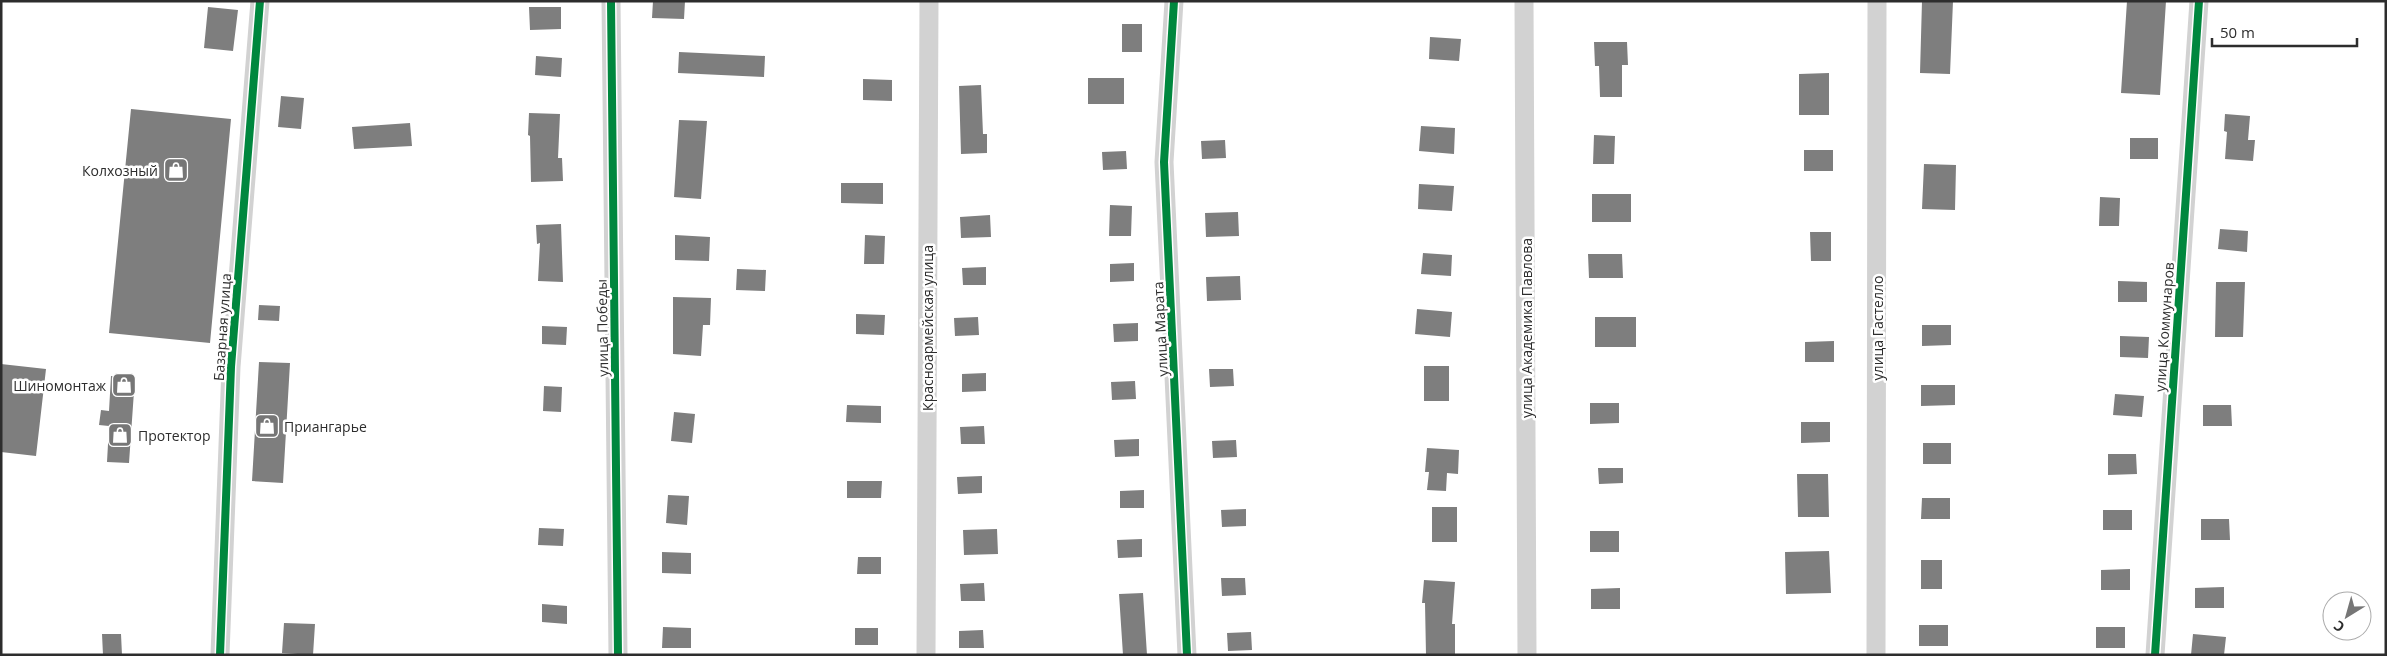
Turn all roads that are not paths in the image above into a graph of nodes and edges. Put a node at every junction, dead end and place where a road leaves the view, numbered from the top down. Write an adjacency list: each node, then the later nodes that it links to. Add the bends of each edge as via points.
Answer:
1 (260, 1): 8 (street, Базарная улица, via 231,366)
2 (611, 1): 9 (street, улица Победы)
3 (929, 1): 10 (street, Красноармейская улица)
4 (1174, 1): 11 (street, улица Марата, via 1164,162)
5 (1524, 1): 12 (street, улица Академика Павлова)
6 (1877, 1): 13 (street, улица Гастелло)
7 (2199, 1): 14 (street, улица Коммунаров)
8 (220, 655)
9 (618, 655)
10 (926, 655)
11 (1187, 655)
12 (1527, 655)
13 (1876, 655)
14 (2155, 655)

